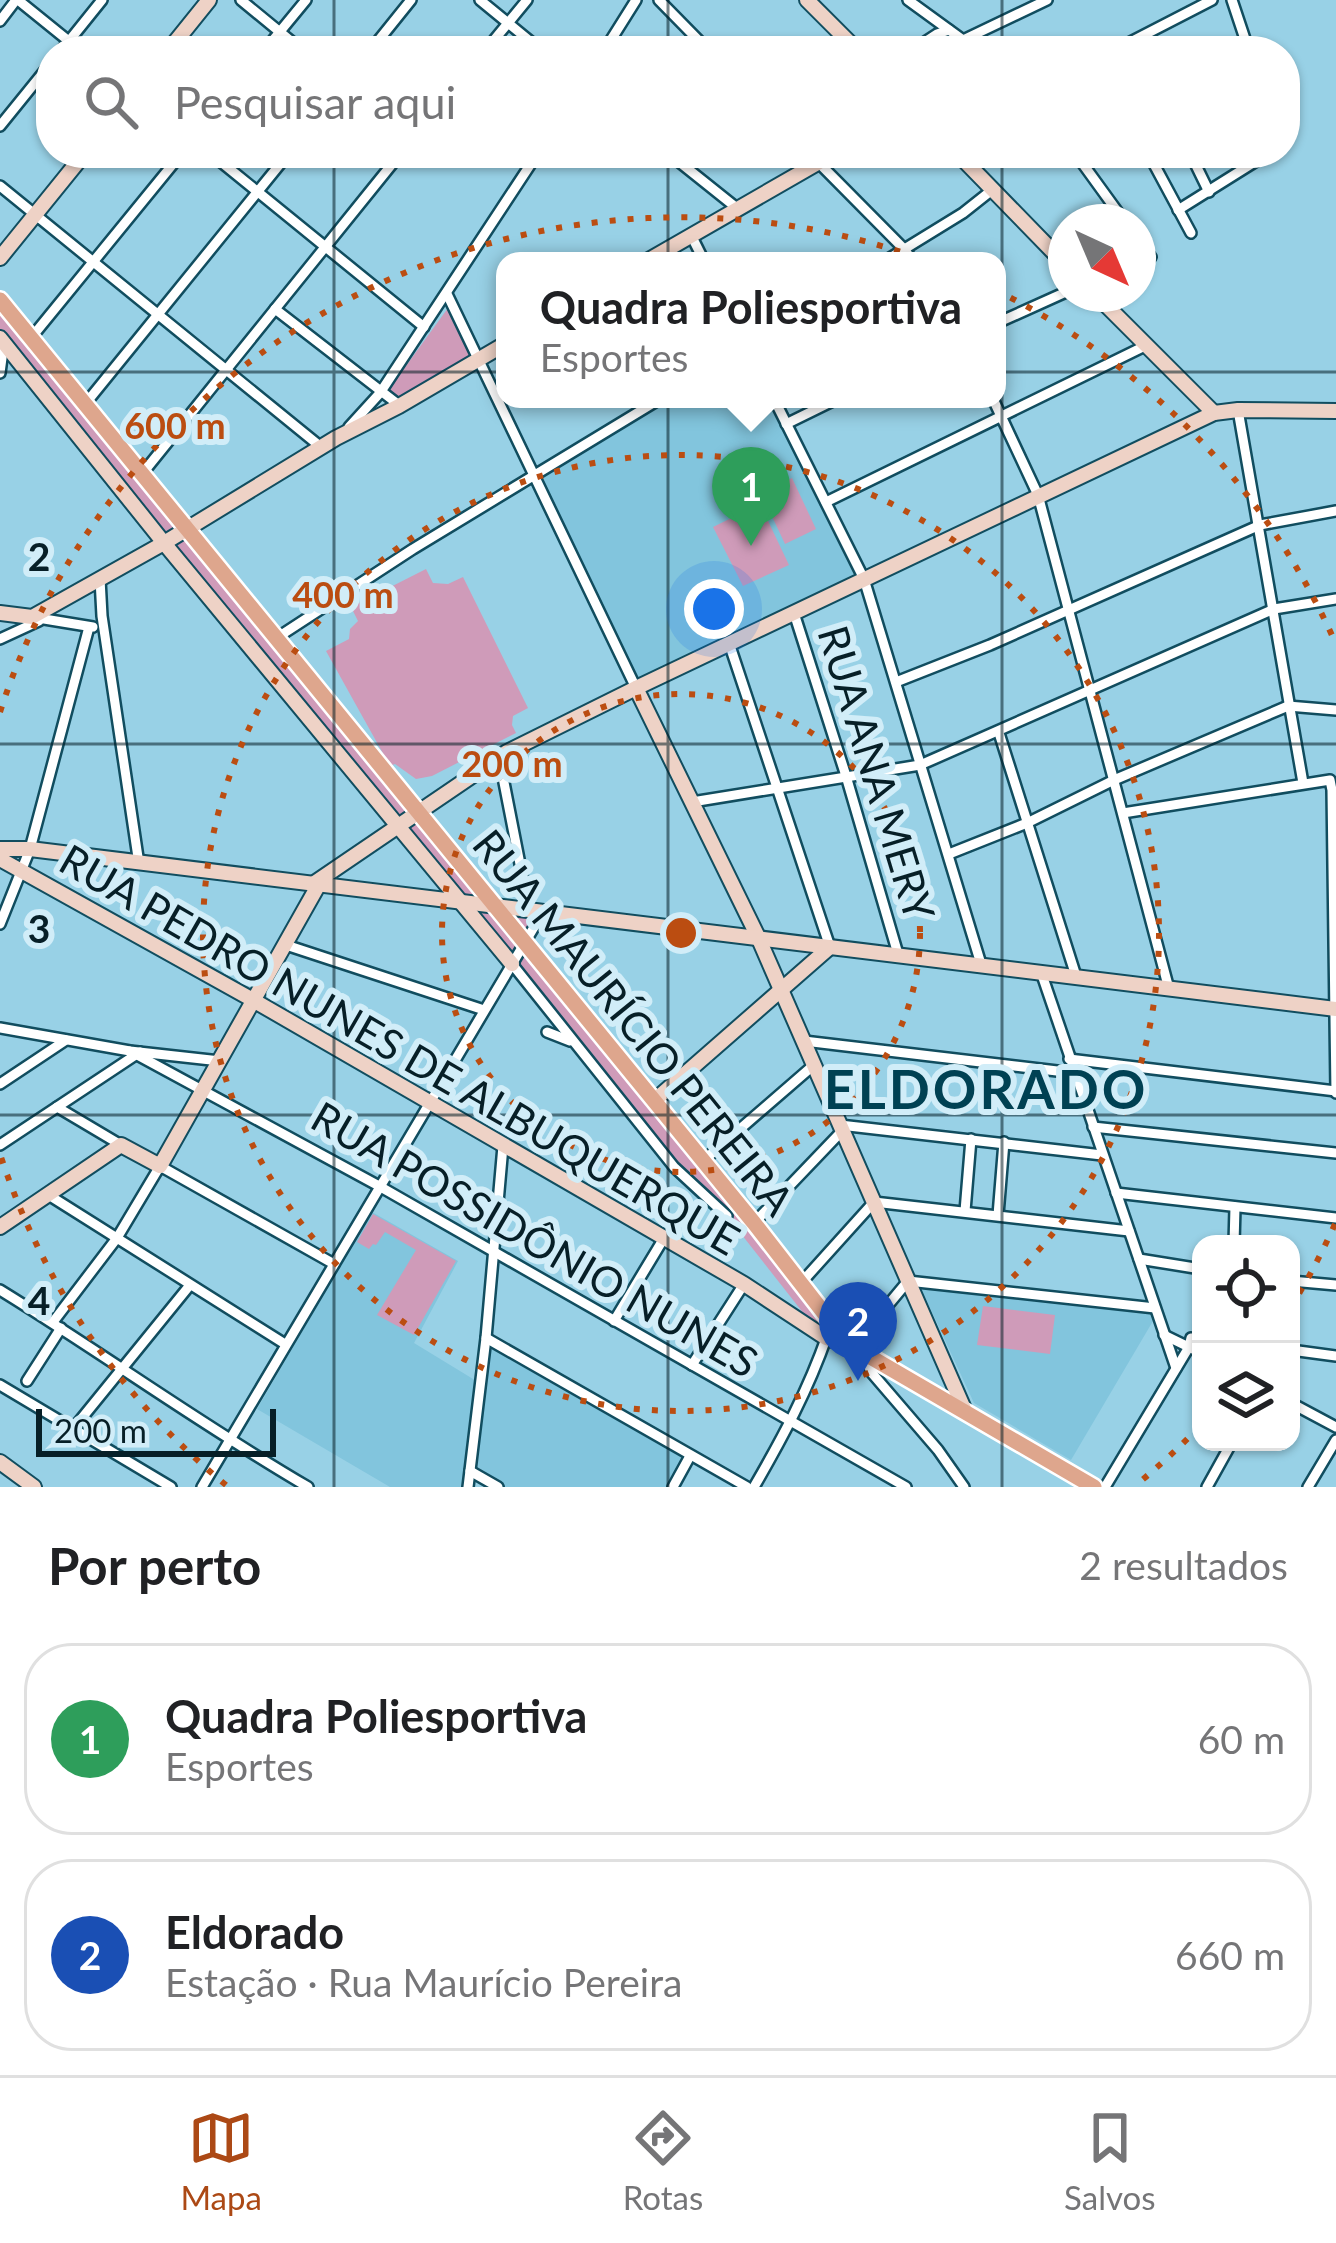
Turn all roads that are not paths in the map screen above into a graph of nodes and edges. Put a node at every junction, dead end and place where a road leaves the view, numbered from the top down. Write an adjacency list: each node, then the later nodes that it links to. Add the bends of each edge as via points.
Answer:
1 (17, 0): 16 (street); 20 (street)
2 (102, 0): 21 (street)
3 (209, 0): 22 (street)
4 (241, 0): 19 (street)
5 (306, 0): 19 (street)
6 (411, 0): 25 (street)
7 (480, 0): 17 (street)
8 (526, 0): 17 (street)
9 (636, 0): 28 (street)
10 (659, 0): 29 (street)
11 (807, 0): 30 (street)
12 (908, 0): 18 (street)
13 (1047, 0): 33 (street)
14 (1212, 0): 34 (street)
15 (1232, 0): 35 (street)
16 (0, 20)
17 (508, 22): 26 (street); 27 (street)
18 (949, 31): 31 (street); 32 (street)
19 (279, 32): 23 (street); 24 (street)
20 (55, 36)
21 (73, 36)
22 (180, 36)
23 (276, 36)
24 (284, 36)
25 (382, 36)
26 (496, 36)
27 (524, 36)
28 (613, 36)
29 (694, 36)
30 (843, 36)
31 (934, 36)
32 (957, 36)
33 (971, 36)
34 (1142, 36)
35 (1245, 36)
36 (36, 82): 37 (street)
37 (0, 126)
38 (72, 168): 59 (street)
39 (170, 168): 70 (street)
40 (228, 168): 54 (street)
41 (277, 168): 54 (street)
42 (389, 168): 62 (street)
43 (528, 168): 71 (street)
44 (687, 168): 57 (street)
45 (799, 168): 57 (street)
46 (824, 168): 64 (street)
47 (971, 168): 53 (street)
48 (1086, 168): 56 (street)
49 (1156, 168): 58 (street)
50 (1197, 168): 55 (street)
51 (1246, 168): 55 (street)
52 (0, 186): 59 (street)
53 (992, 190): 63 (street); 64 (street)
54 (258, 192): 62 (street); 76 (street)
55 (1208, 192): 58 (street)
56 (1112, 204)
57 (738, 208): 61 (street)
58 (1178, 210): 60 (street)
59 (34, 214): 69 (street); 70 (street)
60 (1191, 233)
61 (691, 236): 65 (street); 66 (street)
62 (325, 247): 74 (street); 78 (street)
63 (1048, 247)
64 (904, 249): 67 (street); 68 (street)
65 (663, 252)
66 (699, 252)
67 (899, 252)
68 (906, 252)
69 (0, 258)
70 (94, 262): 76 (street); 79 (street)
71 (447, 294): 78 (street); 83 (street)
72 (0, 300): 79 (main road, RUA MAURÍCIO PEREIRA)
73 (1048, 300): 77 (street)
74 (275, 309): 84 (street); 86 (street)
75 (1113, 312): 80 (street)
76 (158, 314): 84 (street); 88 (street)
77 (1006, 319)
78 (424, 327): 86 (street)
79 (31, 338): 88 (main road, RUA MAURÍCIO PEREIRA)
80 (1147, 345): 97 (street); 98 (street)
81 (496, 349): 83 (street)
82 (1, 350): 85 (street); 109 (street, RUA MAURÍCIO PEREIRA, via 20,362)
83 (478, 359): 87 (street); 89 (street)
84 (226, 371): 101 (street); 102 (street)
85 (0, 373)
86 (380, 393): 89 (street); 100 (street)
87 (496, 397)
88 (86, 403): 102 (main road, RUA MAURÍCIO PEREIRA)
89 (399, 406): 100 (street)
90 (501, 408): 103 (street)
91 (645, 408): 103 (street)
92 (778, 408): 99 (street)
93 (819, 408): 99 (street)
94 (998, 408): 98 (street)
95 (1238, 410): 96 (street); 97 (street); 107 (street)
96 (1336, 411)
97 (1214, 413): 104 (street)
98 (1002, 416): 104 (street); 105 (street)
99 (786, 424): 105 (street)
100 (336, 438): 101 (street)
101 (321, 447): 108 (street)
102 (142, 473): 108 (main road, RUA MAURÍCIO PEREIRA)
103 (534, 477): 121 (street); 124 (street)
104 (1038, 495): 111 (street); 114 (street)
105 (826, 502): 111 (street)
106 (1336, 511): 107 (street)
107 (1260, 525): 113 (street); 114 (street)
108 (187, 529): 109 (street); 121 (main road, RUA MAURÍCIO PEREIRA)
109 (164, 543): 110 (street); 140 (street, RUA MAURÍCIO PEREIRA)
110 (100, 579): 117 (street); 118 (street)
111 (864, 579): 116 (street); 123 (street)
112 (1336, 599): 113 (street)
113 (1274, 609): 125 (street); 126 (street)
114 (1068, 610): 123 (street); 125 (street)
115 (0, 613): 117 (street)
116 (794, 613): 122 (street); 131 (street, RUA ANA MERY)
117 (39, 618): 119 (street); 120 (street)
118 (104, 626): 119 (street); 146 (street)
119 (89, 627): 142 (street)
120 (0, 639)
121 (275, 639): 137 (main road, RUA MAURÍCIO PEREIRA)
122 (729, 643): 124 (street); 135 (street)
123 (896, 682): 130 (street)
124 (635, 688): 129 (street); 136 (street)
125 (1090, 692): 128 (street); 132 (street)
126 (1288, 706): 127 (street); 132 (street); 133 (street)
127 (1336, 710)
128 (999, 733): 130 (street); 139 (street)
129 (499, 757): 137 (street); 153 (street)
130 (920, 765): 131 (street); 144 (street)
131 (846, 776): 135 (street); 159 (street, RUA ANA MERY)
132 (1114, 781): 138 (street); 139 (street)
133 (1304, 783): 134 (street); 138 (street)
134 (1333, 786): 143 (street)
135 (777, 787): 136 (street); 158 (street)
136 (692, 802): 155 (street)
137 (416, 812): 140 (street); 152 (main road, RUA MAURÍCIO PEREIRA)
138 (1123, 813): 164 (street)
139 (1027, 823): 144 (street); 163 (street)
140 (397, 826): 147 (street); 151 (street, RUA MAURÍCIO PEREIRA)
141 (0, 848): 142 (street)
142 (30, 849): 146 (street); 148 (street)
143 (1335, 849): 167 (street)
144 (949, 854): 161 (street)
145 (0, 859): 148 (street, RUA PEDRO NUNES DE ALBUQUERQUE)
146 (140, 864): 149 (street)
147 (342, 865): 149 (street); 150 (street)
148 (22, 871): 154 (street); 166 (street, RUA PEDRO NUNES DE ALBUQUERQUE)
149 (316, 884): 150 (street); 157 (street)
150 (341, 887): 151 (street)
151 (460, 903): 152 (street); 160 (street, RUA MAURÍCIO PEREIRA)
152 (493, 905): 153 (street); 156 (main road, RUA MAURÍCIO PEREIRA)
153 (536, 911): 155 (street); 156 (street)
154 (0, 924)
155 (758, 937): 158 (street); 165 (street)
156 (524, 943): 160 (street); 182 (main road, RUA MAURÍCIO PEREIRA)
157 (286, 945): 166 (street); 168 (street)
158 (830, 947): 159 (street); 165 (street)
159 (898, 953): 161 (street)
160 (512, 964): 168 (street); 173 (street)
161 (981, 964): 162 (street)
162 (1041, 972): 163 (street); 175 (street)
163 (1076, 976): 164 (street)
164 (1169, 989): 167 (street)
165 (782, 992): 172 (street); 182 (street)
166 (254, 1000): 176 (street); 183 (street, RUA PEDRO NUNES DE ALBUQUERQUE)
167 (1335, 1009): 181 (street)
168 (484, 1010): 183 (street)
169 (0, 1028): 171 (street)
170 (548, 1032): 173 (street)
171 (66, 1040): 174 (street); 179 (street)
172 (804, 1042): 177 (street); 178 (street)
173 (575, 1043): 203 (street, via 674,1167)
174 (135, 1052): 176 (street); 180 (street, RUA POSSIDÔNIO NUNES); 184 (street)
175 (1069, 1059): 178 (street); 181 (street)
176 (220, 1061): 180 (street)
177 (815, 1064): 186 (street); 194 (street)
178 (1074, 1073): 185 (street)
179 (0, 1084)
180 (203, 1089): 195 (street); 196 (street, RUA POSSIDÔNIO NUNES)
181 (1336, 1092)
182 (654, 1101): 194 (main road, RUA MAURÍCIO PEREIRA)
183 (428, 1102): 191 (street, RUA PEDRO NUNES DE ALBUQUERQUE); 196 (street)
184 (57, 1107): 189 (street); 190 (street)
185 (1093, 1127): 192 (street); 193 (street)
186 (841, 1128): 187 (street); 199 (street); 205 (street)
187 (971, 1139): 188 (street); 201 (street)
188 (1004, 1142): 193 (street); 202 (street)
189 (0, 1144)
190 (121, 1144): 195 (street); 198 (street)
191 (502, 1146): 210 (street, RUA PEDRO NUNES DE ALBUQUERQUE); 211 (street)
192 (1336, 1153)
193 (1103, 1155): 197 (street)
194 (703, 1161): 205 (main road, RUA MAURÍCIO PEREIRA)
195 (160, 1166): 209 (street); 213 (street)
196 (379, 1186): 211 (street, RUA POSSIDÔNIO NUNES); 213 (street)
197 (1116, 1193): 200 (street); 207 (street)
198 (47, 1194): 206 (street); 209 (street)
199 (874, 1202): 201 (street); 215 (street); 217 (street)
200 (1235, 1207): 204 (street); 208 (street)
201 (965, 1211): 202 (street)
202 (998, 1215): 207 (street)
203 (727, 1216)
204 (1336, 1218)
205 (754, 1223): 217 (main road, RUA MAURÍCIO PEREIRA)
206 (0, 1227)
207 (1129, 1231): 212 (street)
208 (1234, 1235)
209 (117, 1238): 219 (street); 224 (street)
210 (664, 1238): 218 (street, RUA PEDRO NUNES DE ALBUQUERQUE); 223 (street)
211 (494, 1252): 223 (street, RUA POSSIDÔNIO NUNES); 227 (street)
212 (1138, 1259): 214 (street); 222 (street)
213 (334, 1264): 230 (street)
214 (1192, 1268)
215 (908, 1281): 222 (street); 231 (street); 241 (street)
216 (1300, 1282): 220 (street)
217 (801, 1283): 225 (main road, RUA MAURÍCIO PEREIRA)
218 (744, 1284): 225 (street, RUA PEDRO NUNES DE ALBUQUERQUE); 235 (street)
219 (190, 1285): 230 (street); 236 (street)
220 (1336, 1286)
221 (0, 1290): 224 (street)
222 (1154, 1308): 226 (street)
223 (614, 1322): 235 (street, RUA POSSIDÔNIO NUNES)
224 (57, 1325): 236 (street); 238 (street)
225 (829, 1331): 231 (main road, RUA MAURÍCIO PEREIRA); 242 (street)
226 (1164, 1335): 228 (street); 237 (street)
227 (486, 1338): 248 (street); 250 (street)
228 (1192, 1342)
229 (1193, 1343): 237 (street)
230 (285, 1344): 246 (street)
231 (850, 1345): 234 (main road, RUA MAURÍCIO PEREIRA)
232 (1300, 1351): 233 (street)
233 (1336, 1356)
234 (872, 1360): 241 (main road, RUA MAURÍCIO PEREIRA); 260 (street, via 871,1372)
235 (692, 1365): 242 (street, RUA POSSIDÔNIO NUNES)
236 (123, 1368): 244 (street); 246 (street)
237 (1176, 1368): 262 (street)
238 (27, 1381)
239 (0, 1385): 244 (street)
240 (1300, 1408): 243 (street)
241 (965, 1411): 261 (main road, RUA MAURÍCIO PEREIRA)
242 (792, 1422): 258 (street); 259 (street, RUA POSSIDÔNIO NUNES)
243 (1336, 1427)
244 (73, 1429): 252 (street)
245 (1336, 1440): 264 (street)
246 (229, 1441): 253 (street); 254 (street)
247 (1227, 1451): 263 (street)
248 (690, 1456): 257 (street); 258 (street)
249 (0, 1462): 251 (street)
250 (470, 1472): 255 (street); 256 (street)
251 (34, 1487)
252 (171, 1487)
253 (202, 1487)
254 (308, 1487)
255 (468, 1487)
256 (498, 1487)
257 (673, 1487)
258 (750, 1487)
259 (906, 1487)
260 (964, 1487)
261 (1094, 1487)
262 (1106, 1487)
263 (1207, 1487)
264 (1308, 1487)

